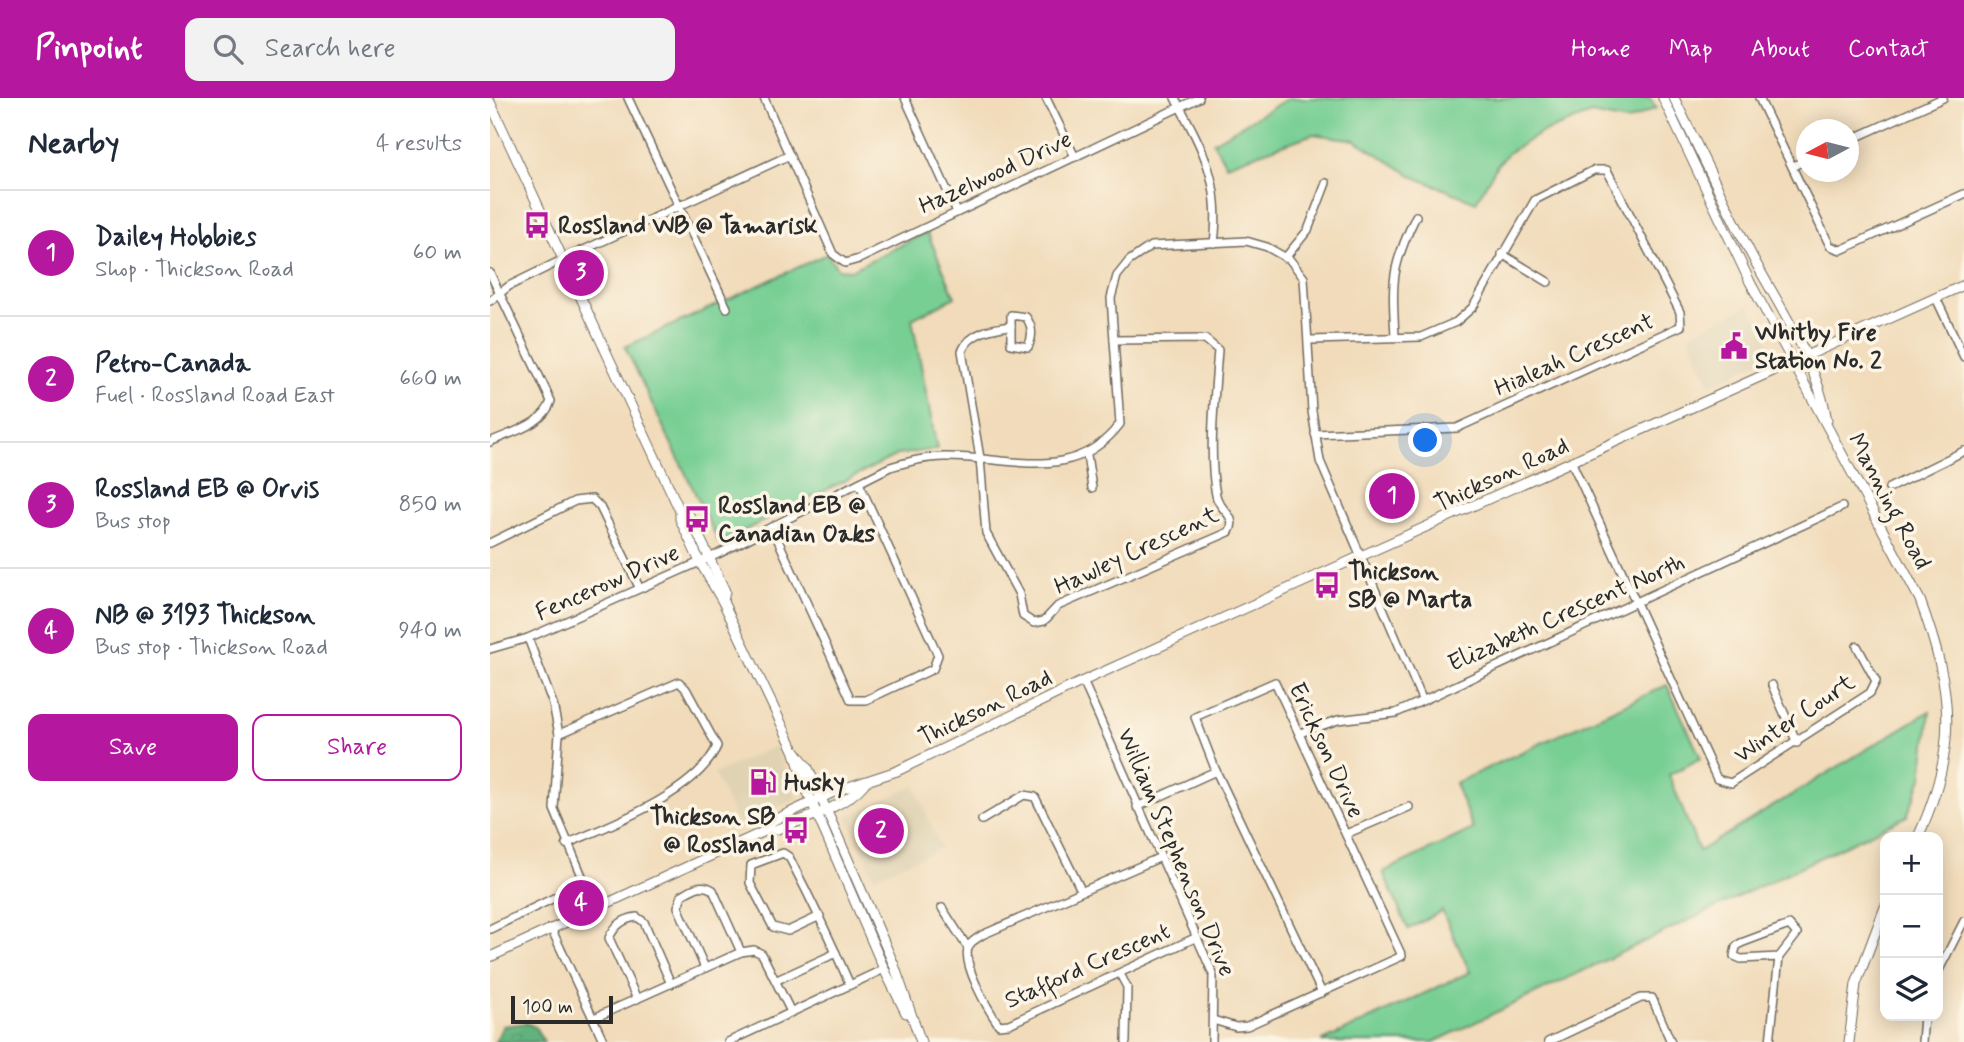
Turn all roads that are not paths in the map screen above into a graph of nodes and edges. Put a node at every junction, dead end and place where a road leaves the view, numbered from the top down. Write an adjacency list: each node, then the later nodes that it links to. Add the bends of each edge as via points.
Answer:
1 (628, 98): 20 (street)
2 (764, 98): 14 (street)
3 (905, 98): 21 (street)
4 (1046, 98): 15 (street)
5 (1175, 98): 12 (street)
6 (1199, 98): 12 (street, Hazelwood Drive)
7 (1663, 98): 40 (main road, Manning Road, via 1750,282)
8 (1674, 98): 38 (main road, Manning Road)
9 (1759, 98): 17 (street)
10 (1943, 98): 13 (street)
11 (490, 102): 26 (main road)
12 (1180, 106): 15 (street, Hazelwood Drive); 23 (street, via 1216,189)
13 (1859, 136)
14 (790, 155): 20 (street); 21 (street, Hazelwood Drive, via 833,254 845,263)
15 (1075, 157): 21 (street, Hazelwood Drive)
16 (1796, 165): 17 (street)
17 (1793, 166): 19 (street, via 1830,246 1841,250)
18 (1326, 183): 25 (street, via 1308,230)
19 (1964, 194)
20 (680, 205): 26 (street); 33 (street)
21 (957, 212)
22 (1416, 216): 35 (street, via 1392,278)
23 (1214, 243): 25 (street, via 1246,240); 36 (street, via 1151,246 1129,261 1116,276 1111,298)
24 (1502, 254): 28 (street); 35 (street, Hialeah Crescent, via 1473,307 1456,322 1420,337); 42 (street, Hialeah Crescent, via 1535,200 1594,170 1607,170 1680,312 1681,326 1457,428)
25 (1285, 258): 37 (street, via 1304,278)
26 (564, 259): 30 (street); 55 (main road, via 680,510 680,519)
27 (490, 273): 30 (street)
28 (1548, 282)
29 (1964, 285): 31 (main road, Thickson Road)
30 (499, 293): 32 (street); 43 (street, via 551,401 548,412 538,419)
31 (1936, 298): 38 (main road, Thickson Road); 39 (street)
32 (490, 301)
33 (727, 308)
34 (1012, 326): 34 (street, via 1011,344 1028,348 1031,325 1026,317 1011,315); 46 (street, via 988,329 966,343 962,351)
35 (1395, 336): 37 (street, Hialeah Crescent)
36 (1114, 340): 45 (street, via 1120,424); 46 (street, Hawley Crescent, via 1205,340 1218,350 1213,422 1216,498 1233,519 1229,532 1058,606 1044,621 1034,623 1023,616 1019,594 986,533)
37 (1310, 340): 42 (street)
38 (1806, 356): 40 (main road, Thickson Road); 41 (main road, Manning Road, via 1823,396)
39 (1964, 358)
40 (1794, 361): 41 (main road, Manning Road); 47 (main road, Thickson Road)
41 (1828, 425): 78 (main road, Manning Road, via 1920,600 1939,652 1948,716 1947,749)
42 (1315, 434): 54 (street, via 1320,461)
43 (490, 442)
44 (1964, 452): 50 (street)
45 (1087, 455): 46 (street, Fencerow Drive, via 1042,463); 49 (street)
46 (980, 458): 48 (street, Fencerow Drive, via 919,458)
47 (1572, 463): 54 (main road, Thickson Road); 57 (street, Winter Court)
48 (859, 483): 52 (street, Fencerow Drive); 52 (street, via 939,655 933,669 866,700 851,700)
49 (1092, 488)
50 (1889, 488)
51 (1842, 507): 57 (street, Elizabeth Crescent North)
52 (772, 527): 55 (street, Fencerow Drive)
53 (490, 543): 56 (street, via 575,501 592,499)
54 (1361, 559): 61 (main road, Thickson Road); 63 (street)
55 (704, 560): 56 (street, Fencerow Drive); 67 (main road)
56 (639, 587): 58 (street, Fencerow Drive)
57 (1636, 603): 63 (street, Elizabeth Crescent North); 66 (street, Winter Court, via 1717,779 1731,783)
58 (528, 638): 60 (street, Fencerow Drive); 65 (street, via 553,704)
59 (1857, 646): 66 (street, Winter Court, via 1876,681 1870,694)
60 (490, 649)
61 (1083, 681): 69 (main road, Thickson Road); 72 (street, William Stephenson Drive)
62 (1772, 685): 66 (street)
63 (1422, 699): 64 (street, Elizabeth Crescent North, via 1396,713 1338,720)
64 (1300, 733): 68 (street, Erickson Drive, via 1275,682 1195,717); 79 (street, Erickson Drive)
65 (559, 734): 80 (street, via 554,809); 80 (street, via 679,682 718,746 711,762 649,808)
66 (1797, 743)
67 (793, 748): 70 (main road); 71 (main road)
68 (1216, 771): 72 (street); 102 (street, Erickson Drive)
69 (864, 784): 70 (main road, Thickson Road); 74 (main road, Thickson Road, via 856,794)
70 (821, 798): 71 (main road, Thickson Road); 74 (main road)
71 (811, 802): 75 (main road); 77 (main road, Thickson Road, via 772,821)
72 (1137, 807): 81 (street, William Stephenson Drive)
73 (1409, 807): 79 (street)
74 (826, 809): 75 (main road, Thickson Road); 110 (main road, via 894,965)
75 (816, 813): 77 (main road, Thickson Road); 97 (main road)
76 (982, 820): 82 (street, via 1024,795 1035,797)
77 (765, 831): 88 (main road, Thickson Road)
78 (1920, 832)
79 (1346, 834): 102 (street, Erickson Drive, via 1402,956)
80 (566, 844): 87 (street, via 585,883)
81 (1161, 857): 82 (street); 89 (street, William Stephenson Drive)
82 (1081, 890): 90 (street, via 982,935)
83 (942, 908): 90 (street)
84 (820, 916): 84 (street, via 789,857 772,855 751,866 750,883 773,928 788,931); 92 (street)
85 (1880, 921): 116 (main road, via 1857,985)
86 (1964, 921): 95 (street)
87 (490, 928)
88 (551, 928): 93 (main road, Thickson Road); 105 (street)
89 (1197, 937): 98 (street, Stafford Crescent); 106 (street, William Stephenson Drive, via 1213,974)
90 (968, 948): 98 (street, Stafford Crescent, via 968,966 999,1025)
91 (741, 952): 96 (street); 96 (street, via 713,890 699,886 682,895 678,907); 99 (street, via 762,954)
92 (836, 953): 99 (street); 101 (street)
93 (490, 957)
94 (1779, 957): 94 (street, via 1797,934 1789,925 1741,943 1734,956); 115 (street)
95 (1943, 962)
96 (705, 968): 100 (street)
97 (884, 970): 101 (street); 110 (main road)
98 (1120, 974): 111 (street, via 1127,987)
99 (777, 980): 104 (street)
100 (671, 984): 103 (street); 103 (street, via 644,922 630,918 614,926 609,938)
101 (850, 985): 104 (street)
102 (1322, 993): 106 (street, Erickson Drive, via 1247,1026)
103 (637, 999): 105 (street)
104 (791, 1012): 109 (street)
105 (594, 1018): 108 (street)
106 (1213, 1020): 112 (street, William Stephenson Drive)
107 (1924, 1021): 117 (street)
108 (604, 1042)
109 (728, 1042)
110 (921, 1042)
111 (1126, 1042)
112 (1212, 1042)
113 (1548, 1042): 114 (street, via 1641,998 1652,998)
114 (1671, 1042)
115 (1770, 1042)
116 (1849, 1042)
117 (1922, 1042)

